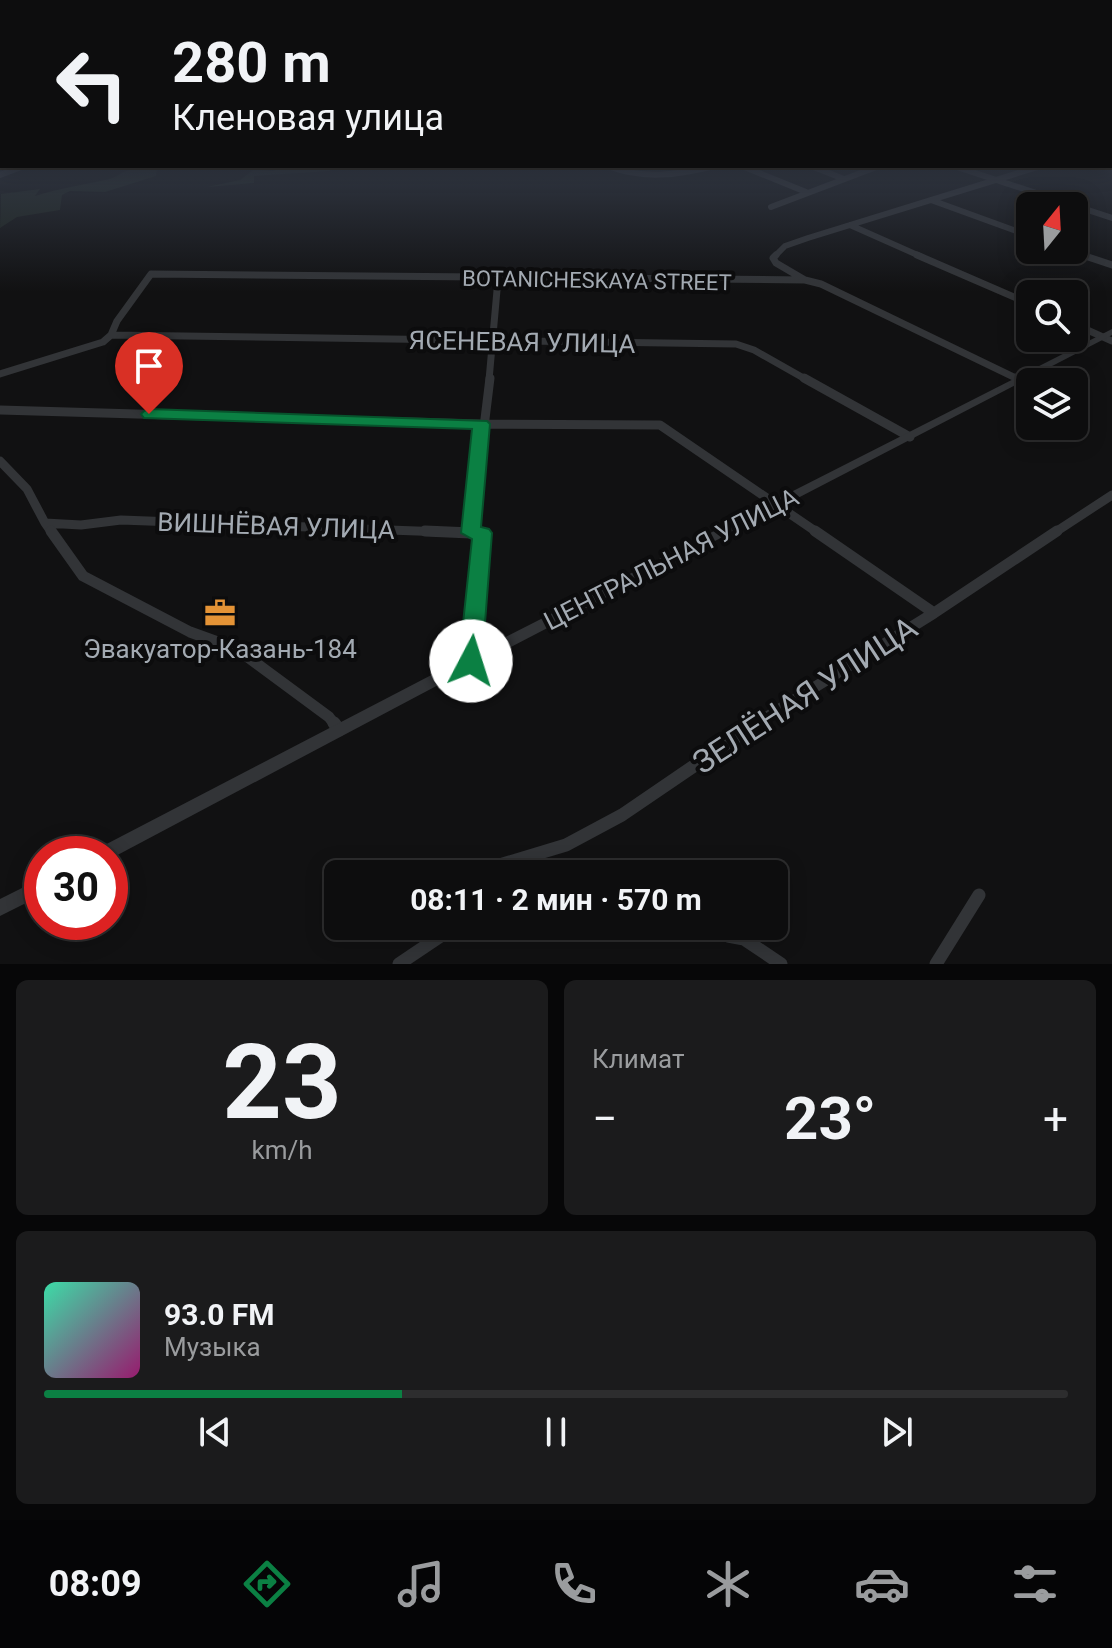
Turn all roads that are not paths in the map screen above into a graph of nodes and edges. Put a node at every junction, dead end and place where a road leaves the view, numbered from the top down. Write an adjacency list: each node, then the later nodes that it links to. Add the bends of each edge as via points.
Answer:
1 (783, 202): 5 (street)
2 (925, 202): 7 (street)
3 (936, 202): 8 (street)
4 (1061, 202): 6 (street)
5 (771, 207)
6 (1112, 215)
7 (850, 225): 12 (street, via 790,244 773,258); 13 (street)
8 (1016, 231)
9 (1088, 257): 10 (street)
10 (1112, 265)
11 (498, 279): 12 (street, BOTANICHESKAYA STREET); 15 (street, BOTANICHESKAYA STREET, via 151,274); 17 (street)
12 (805, 280): 20 (street, BOTANICHESKAYA STREET)
13 (1016, 298)
14 (1088, 329): 16 (street)
15 (111, 335): 17 (street, ЯСЕНЕВАЯ УЛИЦА); 19 (street)
16 (1109, 336): 18 (street, ЦЕНТРАЛЬНАЯ УЛИЦА)
17 (496, 342): 23 (street); 24 (street, ЯСЕНЕВАЯ УЛИЦА, via 736,344)
18 (1045, 368)
19 (0, 374)
20 (1016, 378)
21 (1016, 383): 24 (street, ЦЕНТРАЛЬНАЯ УЛИЦА)
22 (0, 410): 23 (street)
23 (481, 424): 27 (street, via 660,425); 29 (street)
24 (910, 437): 27 (street, ЦЕНТРАЛЬНАЯ УЛИЦА)
25 (0, 461): 28 (street, via 20,478)
26 (1112, 495): 30 (street, ЗЕЛЁНАЯ УЛИЦА)
27 (778, 504): 30 (street); 31 (street, ЦЕНТРАЛЬНАЯ УЛИЦА)
28 (45, 523): 29 (street, ВИШНЁВАЯ УЛИЦА, via 121,520); 32 (street, via 83,576 190,632 237,649)
29 (471, 533): 31 (street, via 482,533)
30 (934, 613): 34 (street, ЗЕЛЁНАЯ УЛИЦА, via 622,815 566,845)
31 (471, 661): 32 (street, ЦЕНТРАЛЬНАЯ УЛИЦА)
32 (339, 730): 33 (street, ЦЕНТРАЛЬНАЯ УЛИЦА)
33 (128, 841)
34 (516, 860)
35 (24, 895): 37 (street)
36 (979, 895): 42 (street)
37 (0, 908)
38 (435, 940): 40 (street)
39 (745, 940): 41 (street)
40 (399, 964)
41 (781, 964)
42 (936, 964)

